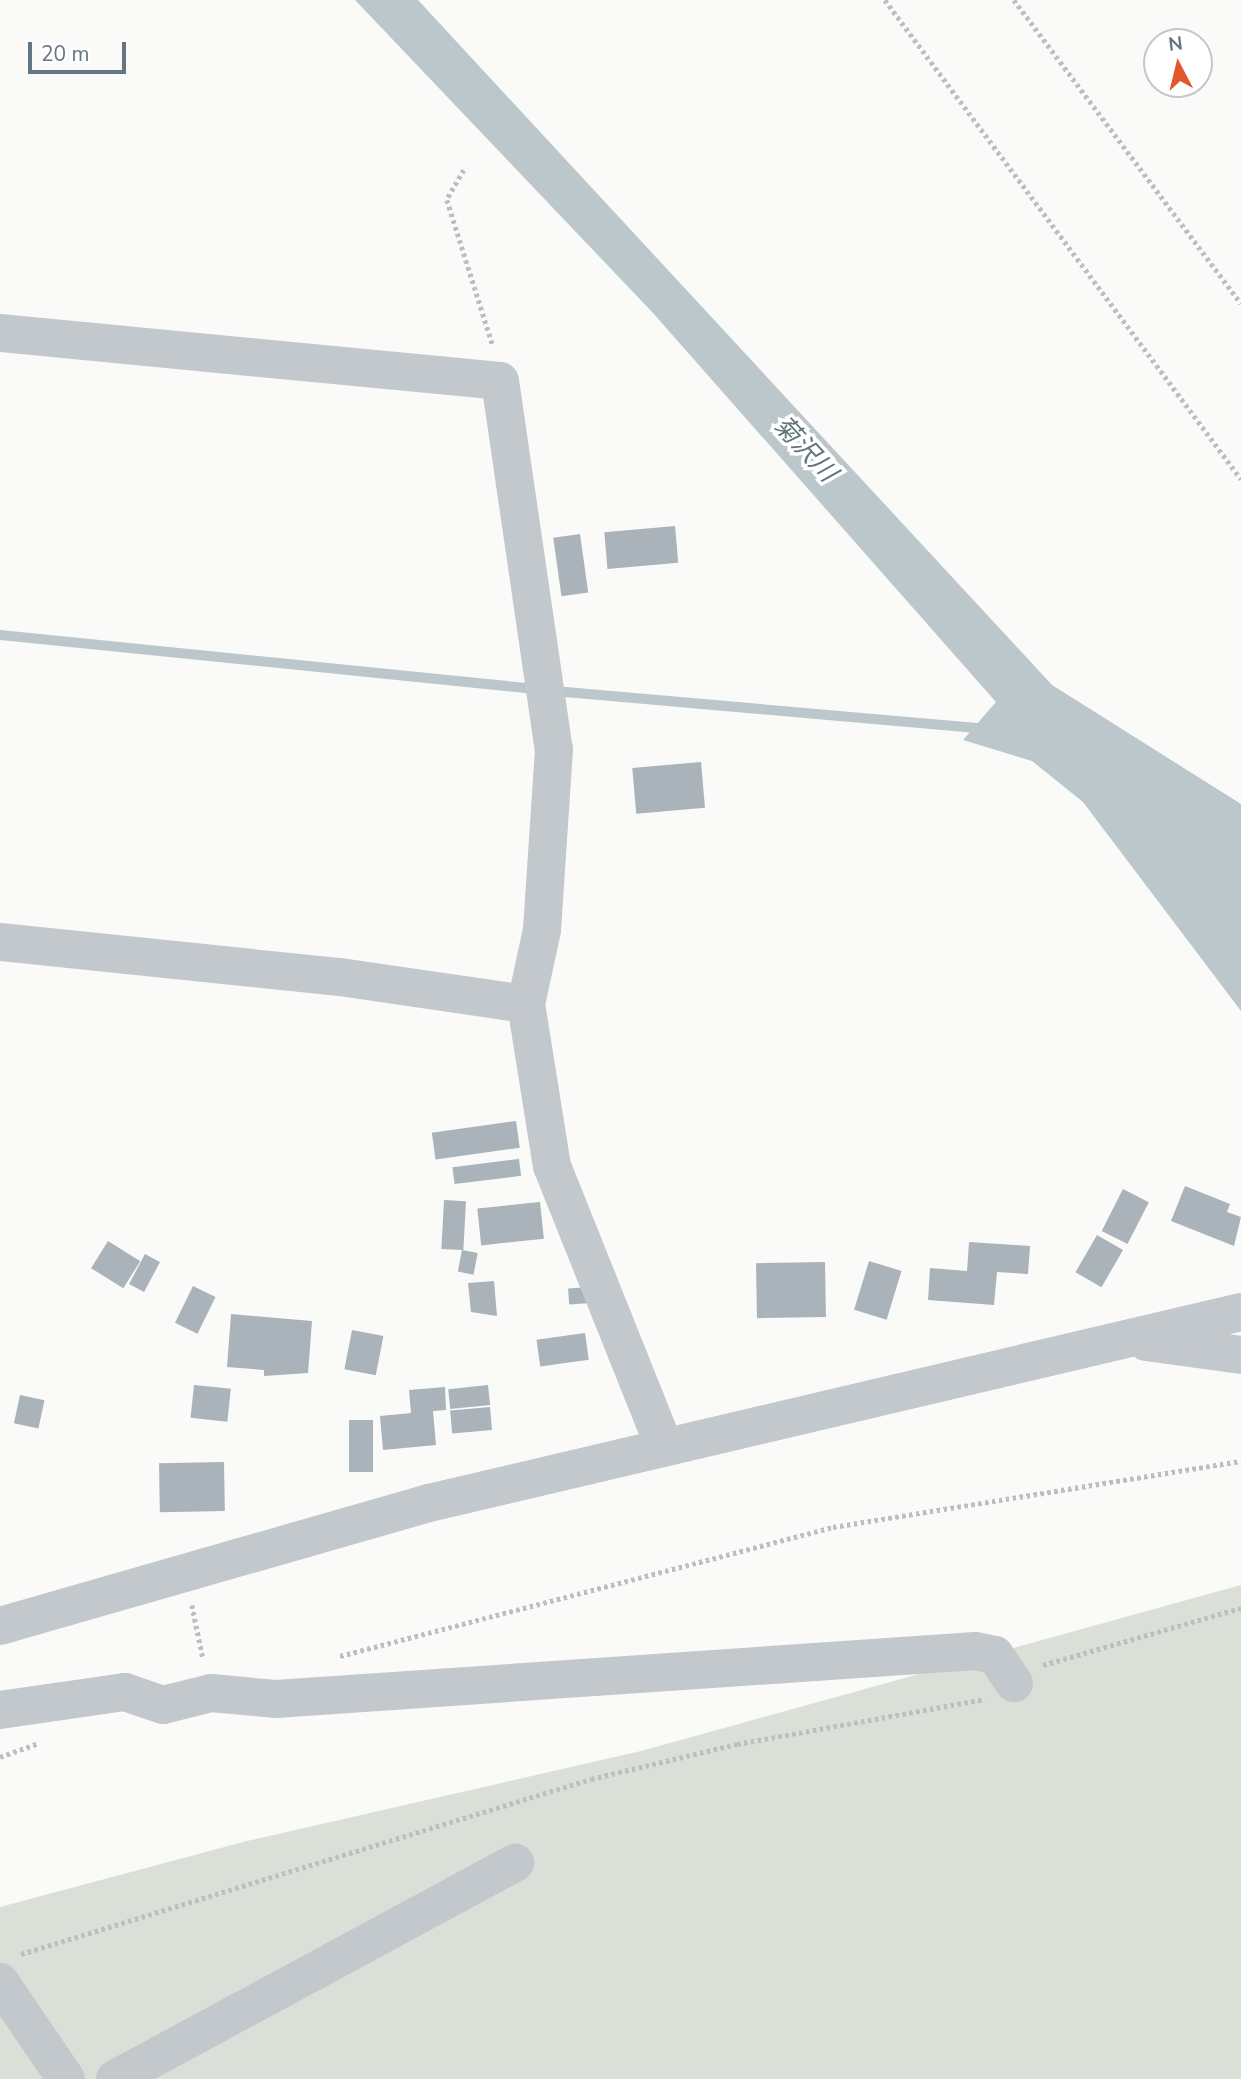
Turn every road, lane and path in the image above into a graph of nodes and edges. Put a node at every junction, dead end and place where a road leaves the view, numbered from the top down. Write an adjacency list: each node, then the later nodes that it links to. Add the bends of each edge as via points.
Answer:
1 (885, 0): 7 (path)
2 (1014, 0): 4 (path)
3 (464, 170): 6 (path, via 447,200 485,309)
4 (1241, 303)
5 (0, 332): 6 (street)
6 (500, 381): 9 (street, via 555,749 542,930)
7 (1241, 479)
8 (0, 942): 9 (street, via 340,977)
9 (526, 1004): 13 (street, via 552,1166)
10 (1241, 1312): 11 (street)
11 (1124, 1339): 12 (street); 13 (street)
12 (1241, 1355)
13 (663, 1444): 15 (street)
14 (1241, 1461): 18 (path, via 833,1527)
15 (185, 1572): 17 (street); 20 (path)
16 (1241, 1608): 19 (path, via 1034,1667)
17 (0, 1626)
18 (329, 1660)
19 (1014, 1683): 20 (street, via 995,1655 975,1651 276,1699); 23 (path, via 973,1705 737,1744 592,1779)
20 (211, 1693): 21 (street, via 163,1705 125,1692)
21 (0, 1710)
22 (515, 1863): 25 (street)
23 (7, 1969): 24 (street)
24 (66, 2079)
25 (115, 2079)

